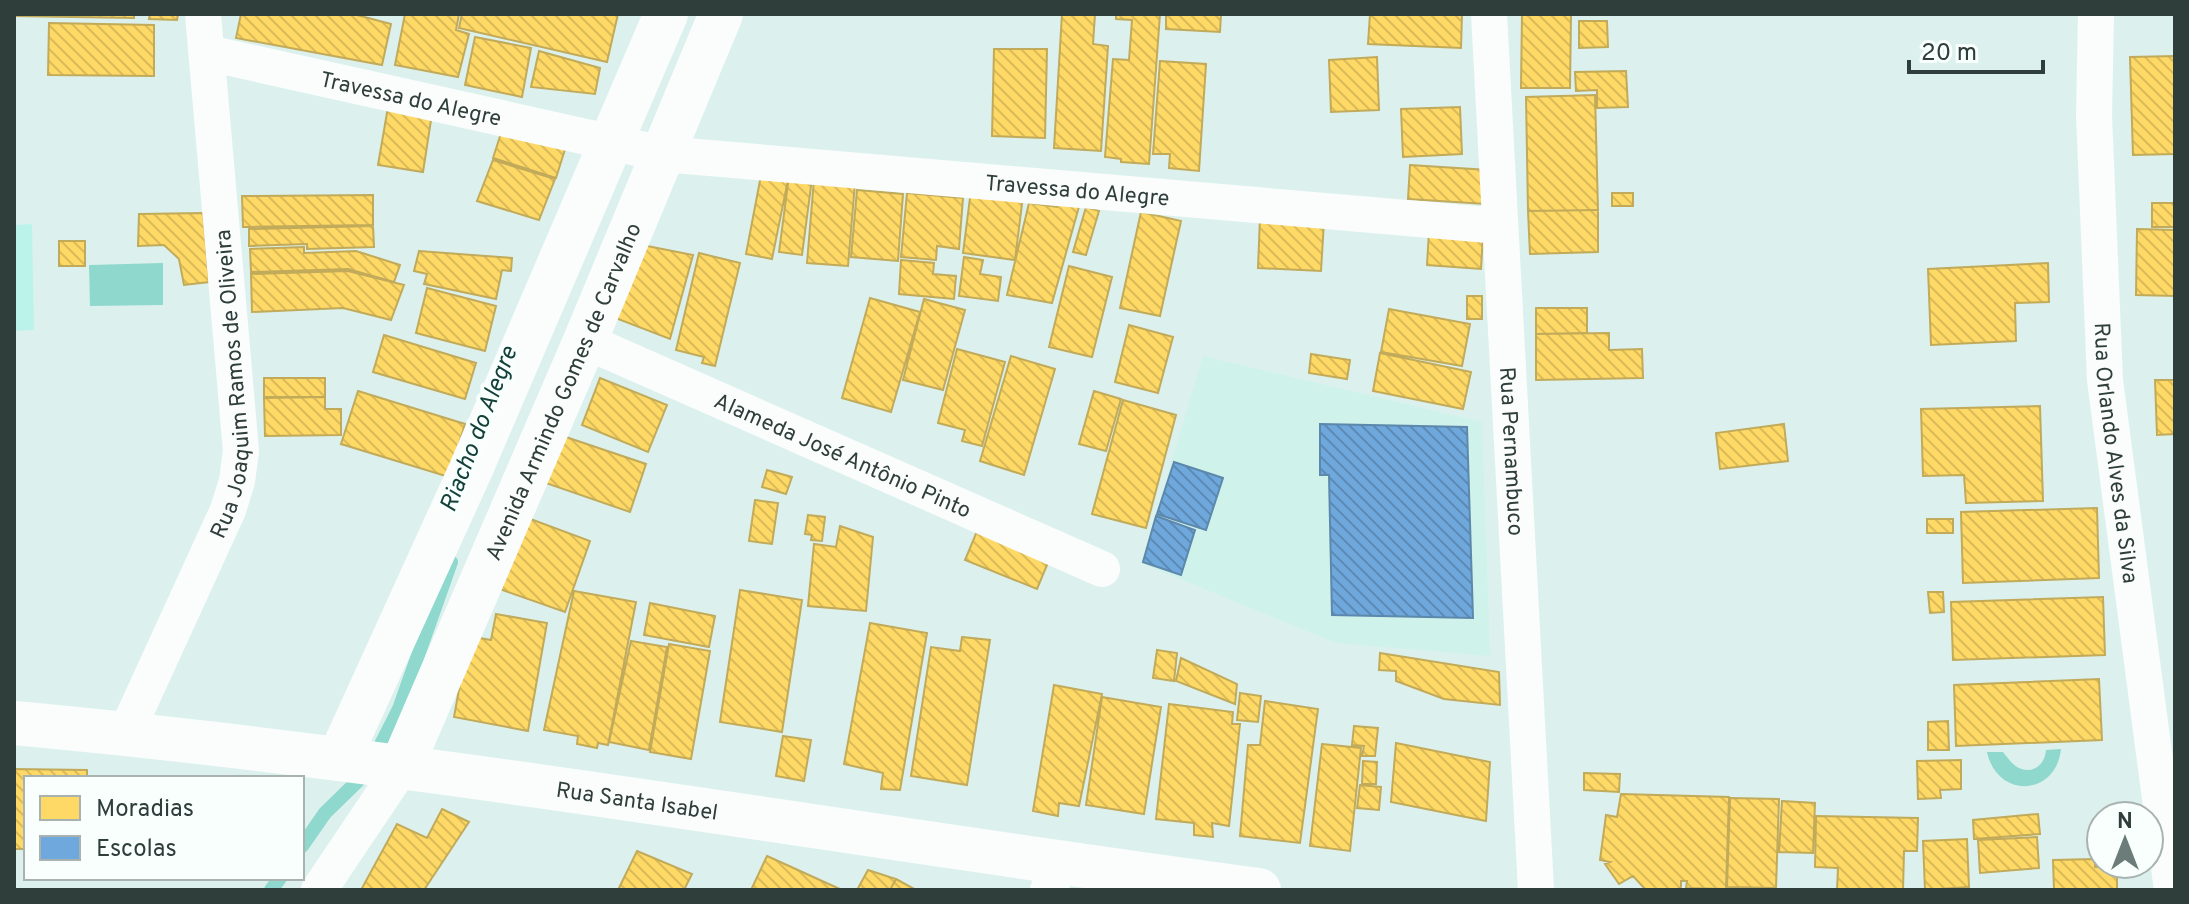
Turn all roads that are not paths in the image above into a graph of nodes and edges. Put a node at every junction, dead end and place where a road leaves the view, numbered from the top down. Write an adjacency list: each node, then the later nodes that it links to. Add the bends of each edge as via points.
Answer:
1 (203, 14): 6 (street, Rua Joaquim Ramos de Oliveira)
2 (666, 14): 7 (street)
3 (721, 14): 8 (street, Avenida Armindo Gomes de Carvalho)
4 (1489, 14): 9 (street, Rua Pernambuco)
5 (2096, 14): 20 (street, Rua Orlando Alves da Silva, via 2095,146 2105,380)
6 (208, 53): 7 (street, Travessa do Alegre); 13 (street, Rua Joaquim Ramos de Oliveira, via 241,451 228,510)
7 (613, 144): 8 (street, Travessa do Alegre); 14 (street)
8 (659, 153): 9 (street, Travessa do Alegre); 10 (street, Avenida Armindo Gomes de Carvalho)
9 (1500, 226): 19 (street, Rua Pernambuco)
10 (585, 341): 11 (street, Alameda José Antônio Pinto); 15 (street, Avenida Armindo Gomes de Carvalho)
11 (1102, 569)
12 (14, 723): 13 (street, Rua Santa Isabel)
13 (126, 733): 14 (street, Rua Santa Isabel)
14 (342, 759): 15 (street, Rua Santa Isabel)
15 (401, 768): 16 (street, Rua Santa Isabel, via 807,824); 17 (street)
16 (1055, 877): 18 (street, Rua Santa Isabel)
17 (319, 890)
18 (1259, 890)
19 (1536, 890)
20 (2172, 890)

